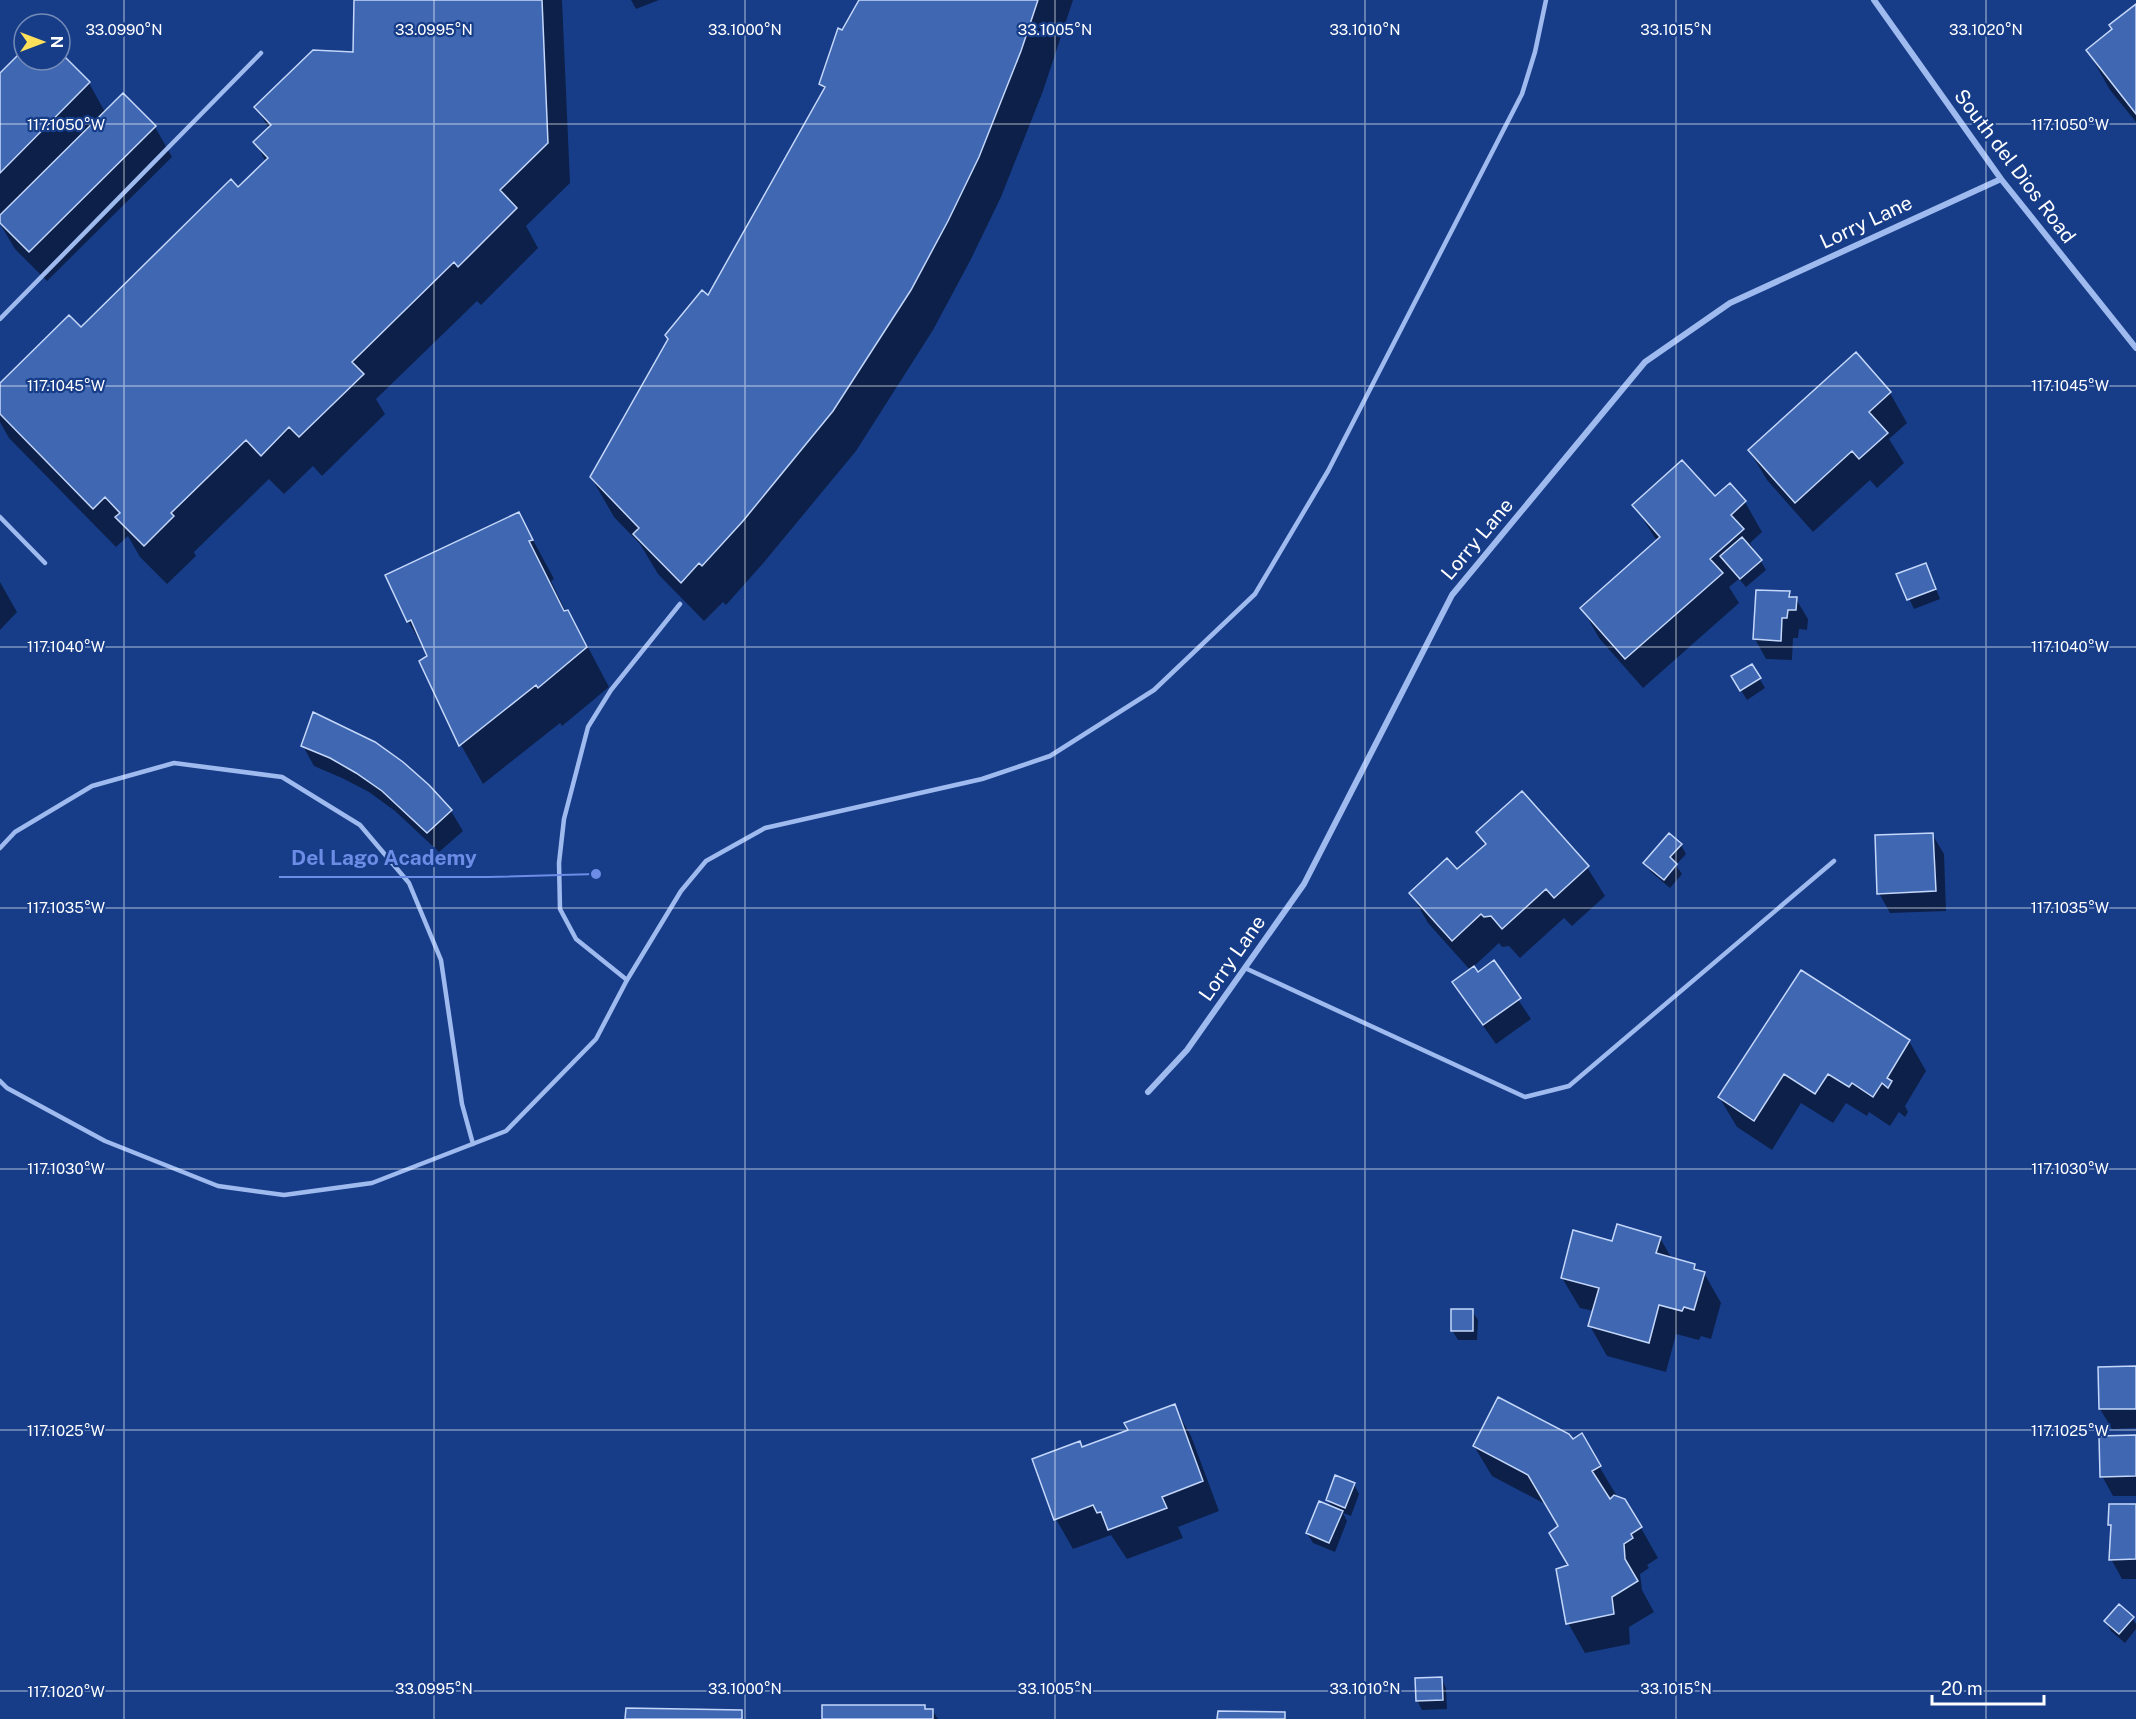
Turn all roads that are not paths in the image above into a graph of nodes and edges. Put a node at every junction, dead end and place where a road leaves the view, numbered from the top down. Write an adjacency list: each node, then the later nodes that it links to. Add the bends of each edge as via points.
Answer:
1 (1546, 0): 13 (lane, via 1522,94 1328,471 1255,594 1154,690 1050,756 982,779 765,828 706,861 681,891)
2 (1874, 0): 4 (street, South del Dios Road)
3 (261, 53): 5 (lane)
4 (2001, 179): 6 (street, South del Dios Road); 12 (street, Lorry Lane, via 1730,303 1644,362 1452,595 1304,884)
5 (0, 320)
6 (2136, 348)
7 (0, 517): 8 (lane)
8 (45, 563)
9 (680, 604): 13 (lane, via 611,690 588,727 564,819 559,863 560,909 576,939)
10 (0, 848): 16 (lane, via 15,832 92,786 174,763 282,777 360,825 409,883 441,960 462,1104)
11 (1834, 861): 12 (lane, via 1569,1086 1525,1097)
12 (1245, 968): 15 (street, Lorry Lane, via 1186,1050)
13 (627, 980): 16 (lane, via 596,1039 506,1131)
14 (0, 1081): 16 (lane, via 105,1141 218,1186 284,1195 372,1183)
15 (1148, 1092)
16 (473, 1144)

